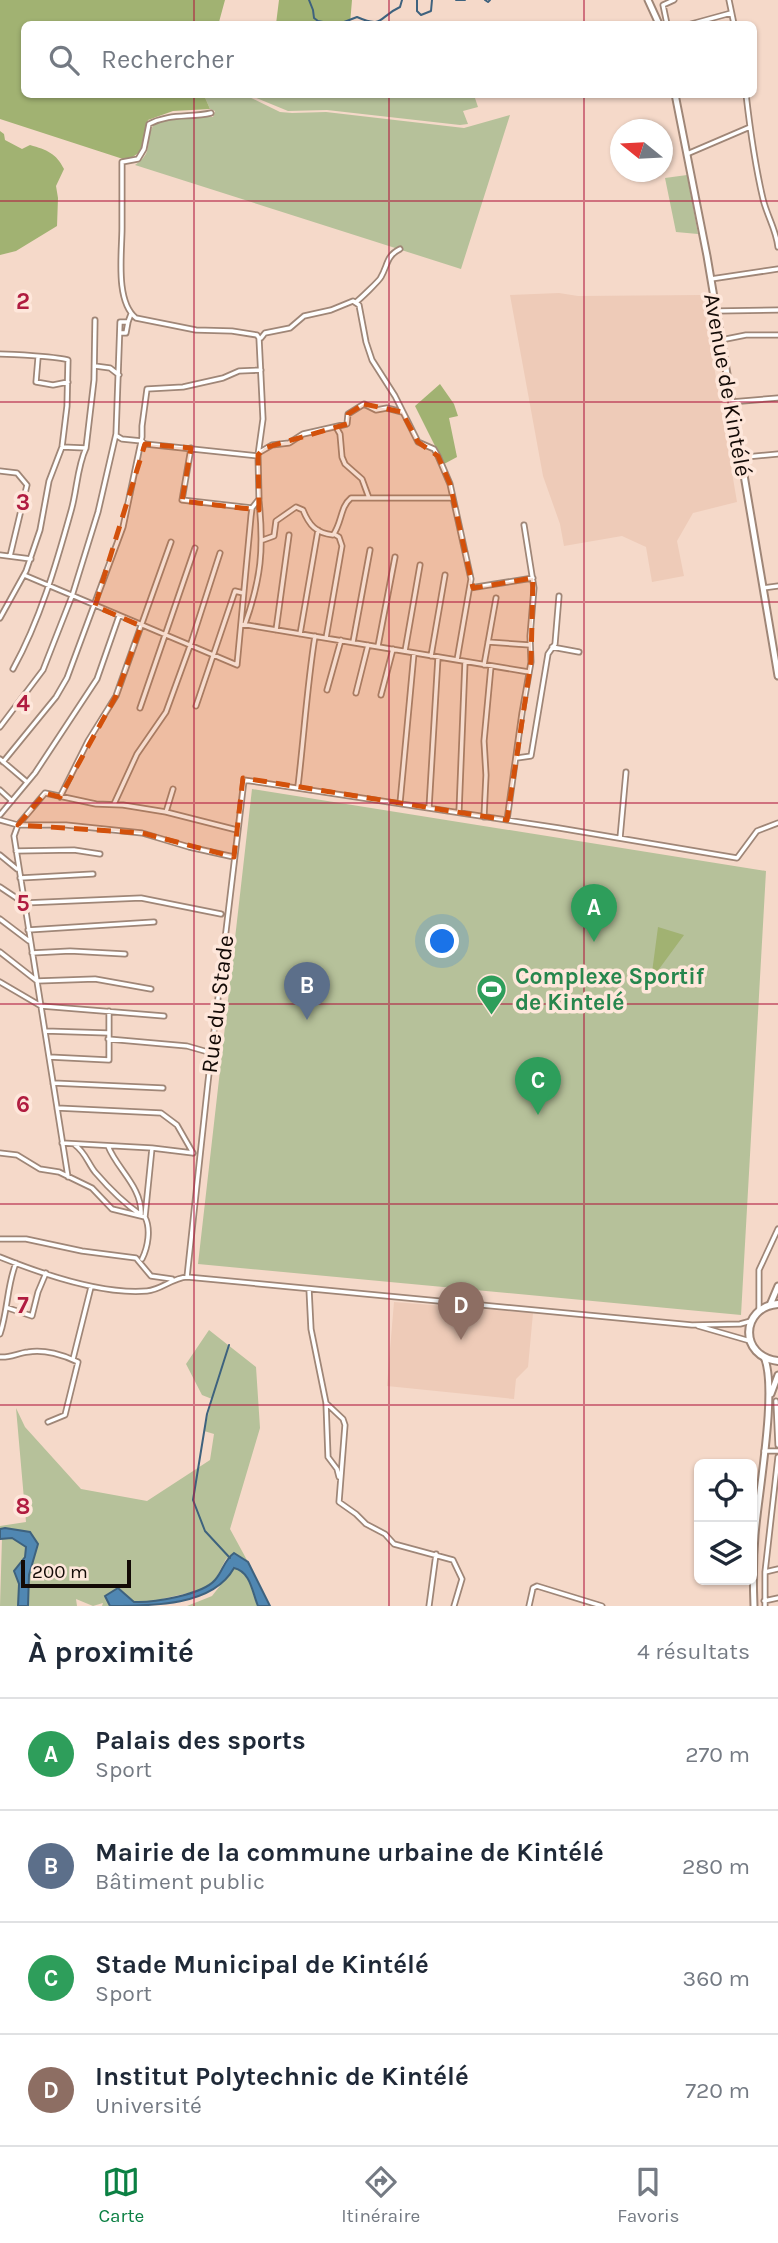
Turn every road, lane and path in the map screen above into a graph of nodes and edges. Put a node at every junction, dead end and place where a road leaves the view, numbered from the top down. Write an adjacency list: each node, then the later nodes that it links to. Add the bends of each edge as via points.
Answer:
1 (648, 0): 5 (main road)
2 (674, 0): 6 (street, via 663,5)
3 (729, 0): 4 (street)
4 (731, 13): 7 (street); 8 (street)
5 (658, 21)
6 (666, 21)
7 (702, 21)
8 (733, 21)
9 (676, 98): 13 (main road, Avenue de Kintélé)
10 (746, 98): 12 (street)
11 (211, 113): 21 (street, via 156,120 149,124 138,159 122,162 120,260)
12 (750, 127): 13 (street); 14 (street)
13 (687, 154): 17 (main road, Avenue de Kintélé)
14 (778, 247)
15 (400, 249): 18 (street, via 389,257 379,281)
16 (778, 269): 17 (street)
17 (711, 279): 20 (main road, Avenue de Kintélé)
18 (356, 302): 24 (street, via 304,316 290,328 265,333); 34 (street, via 372,360)
19 (778, 310): 20 (street)
20 (716, 311): 25 (main road, Avenue de Kintélé)
21 (131, 314): 24 (street, via 144,321 196,330 245,332); 30 (street, via 128,322 120,322)
22 (95, 320): 28 (street)
23 (778, 335): 25 (street)
24 (260, 340): 29 (street)
25 (721, 340): 33 (main road, Avenue de Kintélé)
26 (0, 354): 27 (street)
27 (38, 357): 31 (street, via 68,360); 31 (street, via 36,382)
28 (94, 366): 30 (street); 39 (street)
29 (261, 370): 37 (street, via 239,371 183,387 147,389); 42 (street, via 263,419)
30 (118, 374): 36 (street)
31 (68, 382): 38 (street)
32 (778, 397): 33 (street)
33 (731, 402): 70 (main road, Avenue de Kintélé)
34 (402, 412): 35 (street, via 364,404 348,414 347,424); 48 (street, via 418,442 434,449)
35 (336, 426): 42 (street, via 272,445); 45 (street, via 345,464 362,479)
36 (116, 434): 37 (street); 73 (street)
37 (142, 444): 40 (street); 76 (street, via 122,527)
38 (62, 446): 39 (street); 63 (street)
39 (86, 448): 68 (street)
40 (191, 448): 42 (street); 50 (street, via 182,500)
41 (778, 454): 43 (street)
42 (258, 455): 49 (street)
43 (746, 457)
44 (0, 471): 61 (street, via 17,473 27,485)
45 (364, 489): 46 (street); 47 (street)
46 (356, 497): 47 (street); 53 (street, via 346,501)
47 (369, 498): 48 (street)
48 (453, 498): 71 (street)
49 (259, 499): 50 (street); 55 (street)
50 (252, 508): 72 (street)
51 (524, 525): 67 (street)
52 (318, 530): 53 (street); 55 (street, via 296,507 276,521 274,536); 82 (street)
53 (334, 534): 85 (street, via 342,546)
54 (289, 535): 81 (street)
55 (263, 540): 79 (street, via 253,604)
56 (171, 542): 80 (street)
57 (195, 548): 83 (street)
58 (370, 550): 87 (street)
59 (220, 553): 91 (street)
60 (0, 555): 61 (street)
61 (10, 556): 63 (street)
62 (395, 557): 92 (street)
63 (31, 559): 65 (street)
64 (420, 565): 95 (street)
65 (24, 575): 68 (street); 78 (street)
66 (445, 575): 99 (street)
67 (533, 578): 71 (street); 90 (street)
68 (48, 585): 73 (street); 105 (street)
69 (778, 586): 70 (street)
70 (763, 588): 107 (main road, Avenue de Kintélé)
71 (470, 589): 101 (street)
72 (243, 593): 79 (street); 98 (street, via 235,591)
73 (72, 596): 76 (street); 113 (street, via 43,670)
74 (559, 596): 93 (street)
75 (496, 597): 88 (street)
76 (95, 606): 77 (street); 115 (street, via 68,678)
77 (120, 616): 80 (street); 117 (street, via 97,679)
78 (0, 618)
79 (243, 625): 81 (street); 98 (street, via 237,666)
80 (141, 626): 83 (street); 121 (street, via 116,696)
81 (276, 630): 82 (street)
82 (300, 634): 84 (street)
83 (166, 636): 91 (street); 112 (street)
84 (316, 636): 85 (street); 118 (street, via 306,689)
85 (326, 638): 86 (street)
86 (341, 640): 87 (street); 108 (street)
87 (353, 642): 89 (street)
88 (488, 642): 90 (street); 103 (street)
89 (368, 645): 92 (street); 109 (street)
90 (530, 645): 106 (street)
91 (190, 646): 98 (street); 124 (street, via 166,712 137,754)
92 (378, 646): 94 (street)
93 (552, 647): 96 (street); 114 (street, via 531,756)
94 (393, 649): 95 (street); 110 (street)
95 (405, 651): 97 (street)
96 (579, 652)
97 (414, 653): 99 (street); 123 (street)
98 (215, 656): 111 (street)
99 (431, 656): 100 (street)
100 (438, 657): 101 (street); 125 (street)
101 (457, 660): 102 (street)
102 (465, 662): 103 (street); 127 (street)
103 (484, 665): 104 (street)
104 (491, 666): 106 (street); 129 (street, via 484,741)
105 (13, 669)
106 (530, 672): 114 (street)
107 (778, 674)
108 (327, 690)
109 (356, 693)
110 (381, 695)
111 (196, 706)
112 (140, 708)
113 (0, 727)
114 (517, 758): 131 (street)
115 (2, 761): 117 (street)
116 (626, 772): 135 (street)
117 (27, 782): 122 (street)
118 (298, 786): 123 (street, Rue du Stade); 134 (street, Rue du Stade, via 244,780)
119 (173, 789): 126 (street)
120 (0, 790): 122 (street)
121 (60, 797): 124 (street); 133 (street, via 45,793)
122 (12, 801): 128 (street)
123 (400, 803): 125 (street, Rue du Stade)
124 (114, 804): 126 (street)
125 (429, 808): 127 (street, Rue du Stade)
126 (166, 812): 134 (street)
127 (459, 812): 129 (street, Rue du Stade)
128 (0, 815)
129 (484, 817): 131 (street, Rue du Stade)
130 (0, 820): 133 (street)
131 (507, 820): 135 (street, Rue du Stade)
132 (778, 823): 135 (street, Rue du Stade, via 757,831 737,858)
133 (18, 825): 136 (street); 139 (street, via 135,832)
134 (237, 830): 139 (street, Rue du Stade)
135 (620, 838)
136 (16, 851): 137 (street); 140 (street)
137 (100, 854)
138 (0, 855): 140 (street)
139 (234, 857): 163 (street, Rue du Stade)
140 (19, 870): 142 (street)
141 (93, 874): 142 (street)
142 (20, 878): 144 (street)
143 (0, 887): 144 (street)
144 (24, 903): 145 (street, via 141,898); 148 (street)
145 (221, 914)
146 (0, 919): 149 (street)
147 (154, 922): 148 (street)
148 (28, 930): 149 (street)
149 (30, 942): 151 (street)
150 (0, 952): 153 (street)
151 (32, 953): 152 (street); 153 (street)
152 (125, 954)
153 (37, 981): 155 (street, via 95,979); 156 (street)
154 (0, 982): 156 (street)
155 (151, 989)
156 (41, 1006): 157 (street); 159 (street)
157 (109, 1011): 158 (street); 160 (street)
158 (164, 1016)
159 (45, 1031): 160 (street); 162 (street)
160 (108, 1033): 161 (street)
161 (108, 1039): 162 (street, via 109,1060); 163 (street, via 187,1046 208,1052)
162 (50, 1057): 164 (street)
163 (210, 1060): 173 (street, Rue du Stade)
164 (53, 1083): 165 (street); 166 (street)
165 (163, 1087)
166 (57, 1108): 167 (street); 172 (street, via 161,1113 177,1125)
167 (62, 1143): 168 (street); 174 (street)
168 (74, 1143): 169 (street); 175 (street, via 95,1172)
169 (108, 1145): 170 (street); 175 (street, via 133,1185)
170 (152, 1148): 172 (street); 175 (street)
171 (0, 1153): 174 (street, via 17,1155 34,1167)
172 (193, 1153): 173 (street)
173 (200, 1154): 182 (street, Rue du Stade)
174 (68, 1177): 175 (street, via 92,1188 112,1209)
175 (142, 1216): 179 (street, via 148,1223)
176 (778, 1229): 190 (street, via 759,1270)
177 (0, 1239): 183 (street, via 26,1239 136,1258 151,1276)
178 (0, 1257): 180 (street)
179 (142, 1259)
180 (16, 1263): 181 (street); 189 (street)
181 (46, 1273): 184 (street); 189 (street, via 32,1316)
182 (187, 1277): 183 (street); 186 (street)
183 (174, 1279): 184 (street, via 145,1292)
184 (91, 1286): 198 (street)
185 (778, 1286): 188 (main road)
186 (309, 1289): 193 (street); 202 (street, via 311,1329)
187 (778, 1304): 188 (highway)
188 (770, 1305): 190 (highway)
189 (8, 1308): 191 (street)
190 (758, 1311): 192 (highway)
191 (2, 1321): 194 (street)
192 (751, 1321): 193 (street); 195 (highway)
193 (692, 1325): 195 (street)
194 (0, 1334)
195 (750, 1341): 197 (highway)
196 (0, 1357): 198 (street, via 40,1352)
197 (764, 1357): 199 (highway); 201 (main road)
198 (73, 1359): 203 (street, via 79,1363 65,1415)
199 (778, 1361)
200 (778, 1375): 201 (main road)
201 (773, 1400): 204 (main road); 205 (street)
202 (326, 1403): 209 (street, via 328,1457); 209 (street, via 345,1425)
203 (48, 1423)
204 (766, 1425): 205 (street); 207 (main road)
205 (777, 1426): 206 (street)
206 (778, 1445)
207 (764, 1451): 208 (street); 219 (main road, via 755,1534)
208 (778, 1454): 212 (street)
209 (340, 1482): 210 (street, via 342,1506 394,1544)
210 (436, 1554): 215 (street); 216 (street, via 453,1560 462,1579)
211 (778, 1569): 212 (street)
212 (765, 1572): 214 (street)
213 (778, 1598): 214 (street)
214 (765, 1604)
215 (429, 1606)
216 (454, 1606)
217 (530, 1606): 218 (street, via 537,1586)
218 (602, 1606)
219 (754, 1606)

